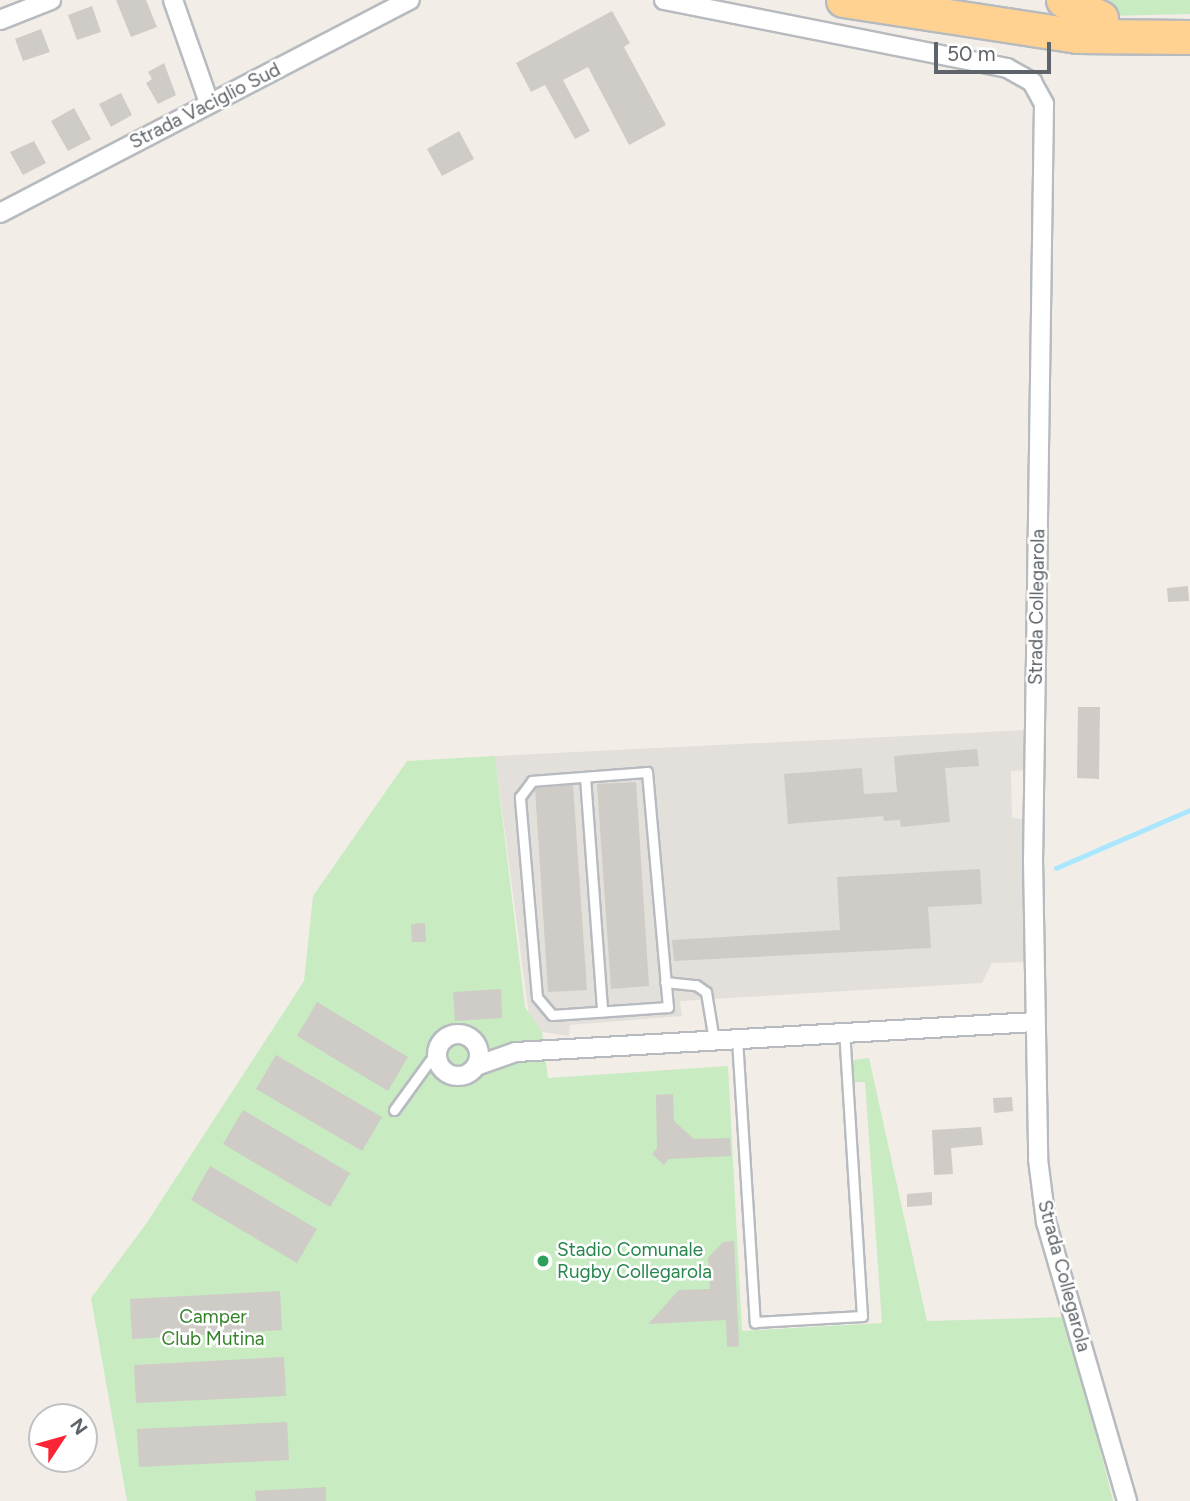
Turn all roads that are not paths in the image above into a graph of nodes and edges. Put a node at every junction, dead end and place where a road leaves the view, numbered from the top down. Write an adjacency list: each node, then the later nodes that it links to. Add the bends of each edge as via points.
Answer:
1 (51, 0): 10 (street)
2 (173, 0): 12 (street)
3 (410, 0): 12 (street, Strada Vaciglio Sud)
4 (664, 0): 17 (street, Strada Collegarola, via 1007,68 1032,82 1044,104 1033,859)
5 (843, 0): 11 (highway, via 1064,35)
6 (967, 0): 8 (highway)
7 (1063, 0): 8 (highway)
8 (1101, 18): 9 (highway)
9 (1190, 18)
10 (0, 20)
11 (1190, 37)
12 (209, 103): 13 (street, Strada Vaciglio Sud)
13 (0, 213)
14 (585, 777): 15 (lane, via 647,772); 16 (lane); 16 (lane, via 532,781 520,797 537,997 552,1015)
15 (665, 982): 16 (lane, via 668,1007); 21 (lane, via 696,985 706,992)
16 (601, 1012)
17 (1035, 1022): 18 (street); 26 (street, Strada Collegarola, via 1038,1159 1046,1222)
18 (844, 1033): 20 (street); 20 (lane, via 862,1316 755,1322)
19 (469, 1038): 22 (street, via 449,1037); 23 (street); 24 (street, via 479,1056)
20 (737, 1039): 21 (street)
21 (714, 1041): 23 (street)
22 (439, 1048): 24 (street, via 444,1071 455,1076); 25 (lane)
23 (516, 1052): 24 (street)
24 (476, 1066)
25 (394, 1110)
26 (1127, 1501)

